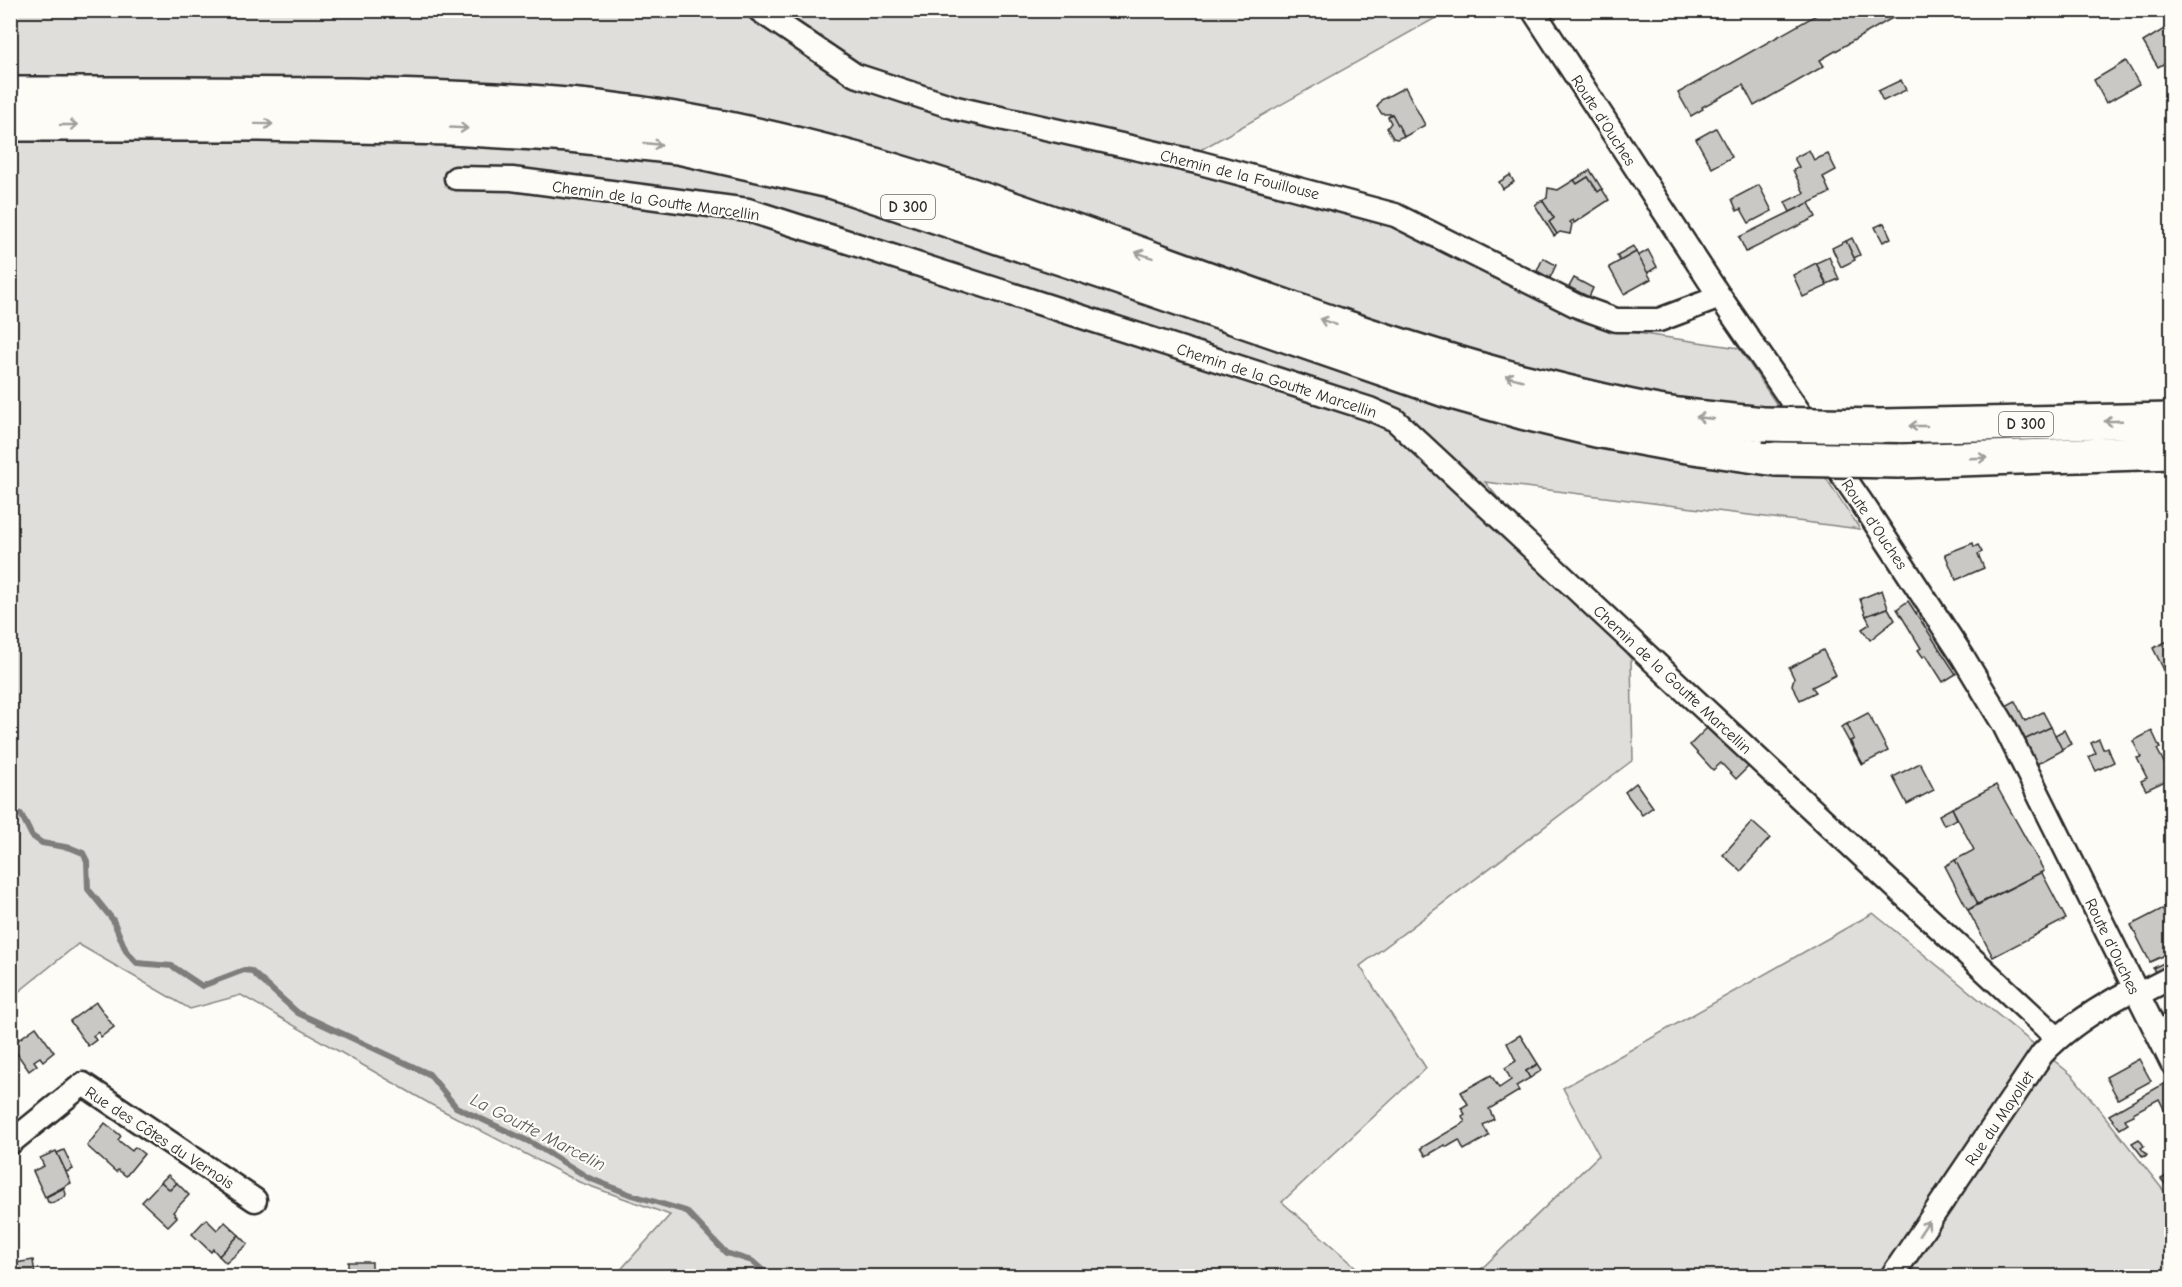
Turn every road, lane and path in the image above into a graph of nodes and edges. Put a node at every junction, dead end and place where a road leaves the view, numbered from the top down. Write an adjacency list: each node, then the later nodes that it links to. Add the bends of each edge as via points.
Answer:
1 (759, 10): 6 (street, Chemin de la Fouillouse, via 855,75 956,108 1197,162 1395,215 1577,306 1616,320 1659,320)
2 (1533, 10): 6 (street, Route d'Ouches)
3 (10, 94): 7 (main road, D 300, one-way to 3, bridge, via 1881,426 1763,424 1664,413 1568,393 1434,357 968,194 853,159 724,127 596,108 430,97)
4 (10, 124): 8 (main road, D 300, one-way to 8, bridge, via 451,128 678,147 834,182 1448,391 1596,430 1776,459 1898,461)
5 (456, 178): 11 (street, Chemin de la Goutte Marcellin, via 512,179 748,210 1395,420)
6 (1720, 297): 10 (street, Route d'Ouches, via 1866,509 2004,725)
7 (2172, 420)
8 (2172, 452)
9 (2172, 977): 10 (street, Rue du Mayollet)
10 (2136, 992): 11 (street, Rue du Mayollet, via 2106,1004); 12 (street, Route d'Ouches)
11 (2057, 1038): 15 (street, Rue du Mayollet, one-way to 11, via 2042,1054)
12 (2172, 1063)
13 (10, 1143): 14 (street, Rue des Côtes du Vernois, via 83,1084)
14 (255, 1200)
15 (1892, 1276)

